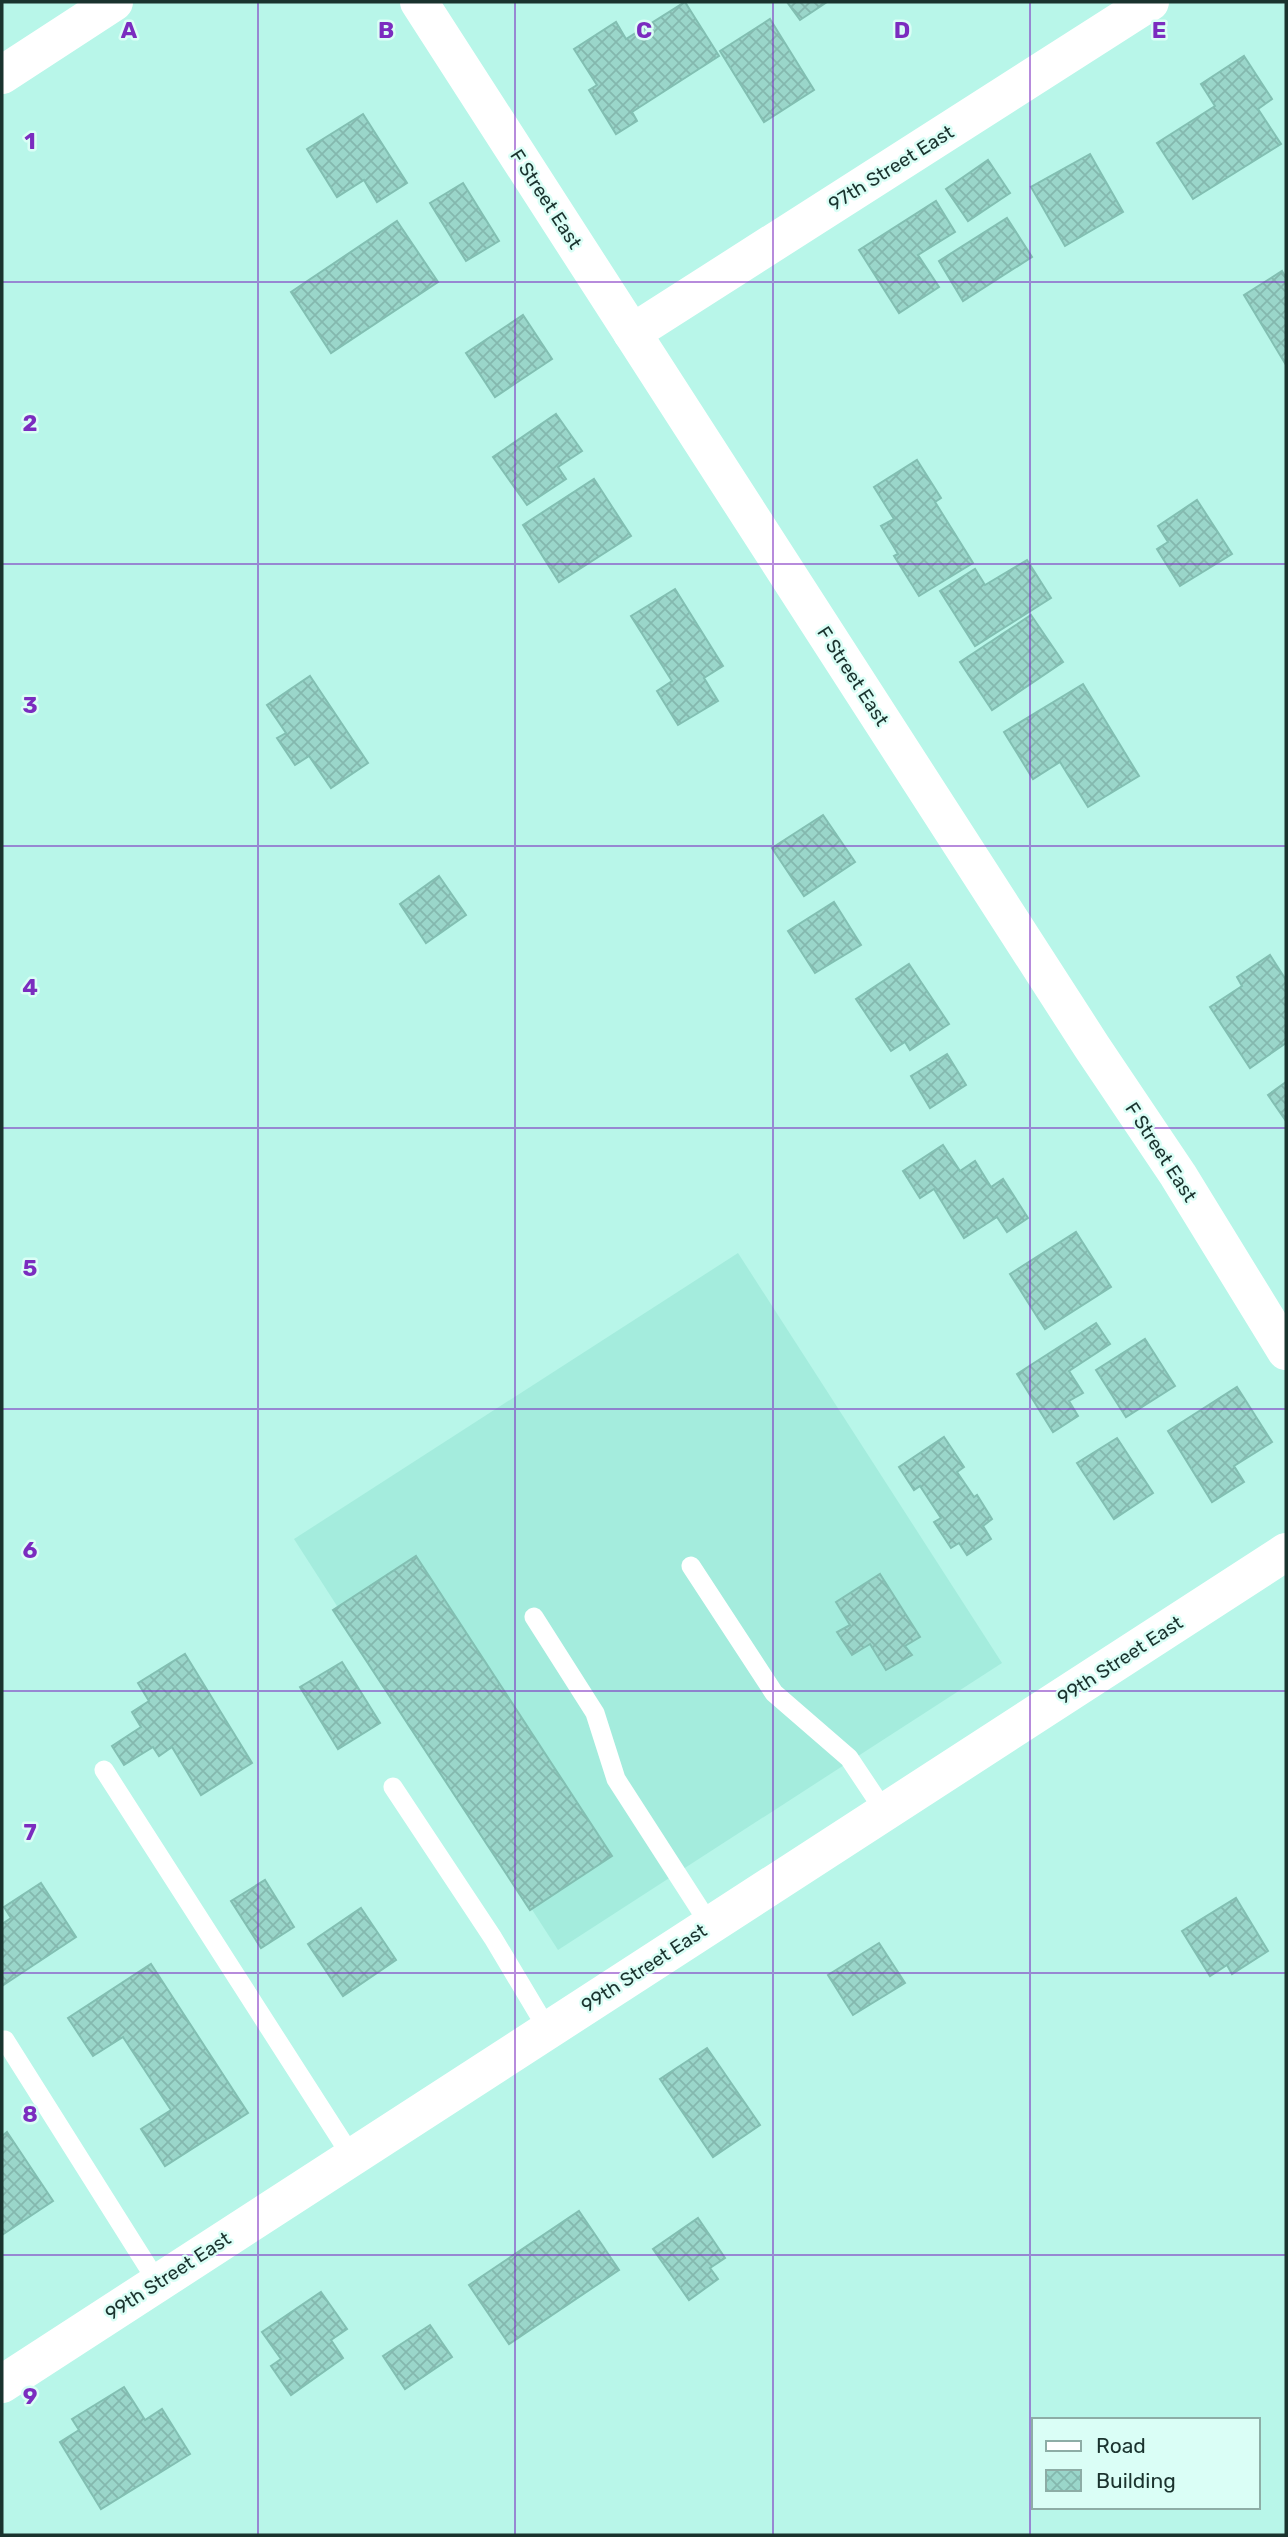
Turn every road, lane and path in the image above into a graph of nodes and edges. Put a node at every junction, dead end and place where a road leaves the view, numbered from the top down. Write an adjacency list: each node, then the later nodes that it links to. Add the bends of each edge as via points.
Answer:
1 (114, 2): 4 (street)
2 (419, 2): 5 (street, F Street East)
3 (1150, 2): 5 (street, 97th Street East)
4 (2, 75)
5 (632, 333): 6 (street, F Street East, via 1178,1174)
6 (1286, 1350)
7 (1286, 1552): 12 (street, 99th Street East)
8 (691, 1566): 12 (lane, via 774,1693 849,1758)
9 (534, 1617): 13 (lane, via 595,1713 617,1779)
10 (104, 1770): 16 (lane)
11 (393, 1787): 14 (lane, via 494,1938)
12 (885, 1812): 13 (street, 99th Street East)
13 (710, 1926): 14 (street, 99th Street East)
14 (548, 2030): 16 (street, 99th Street East)
15 (5, 2040): 17 (lane)
16 (352, 2157): 17 (street, 99th Street East)
17 (158, 2283): 18 (street, 99th Street East)
18 (2, 2384)

